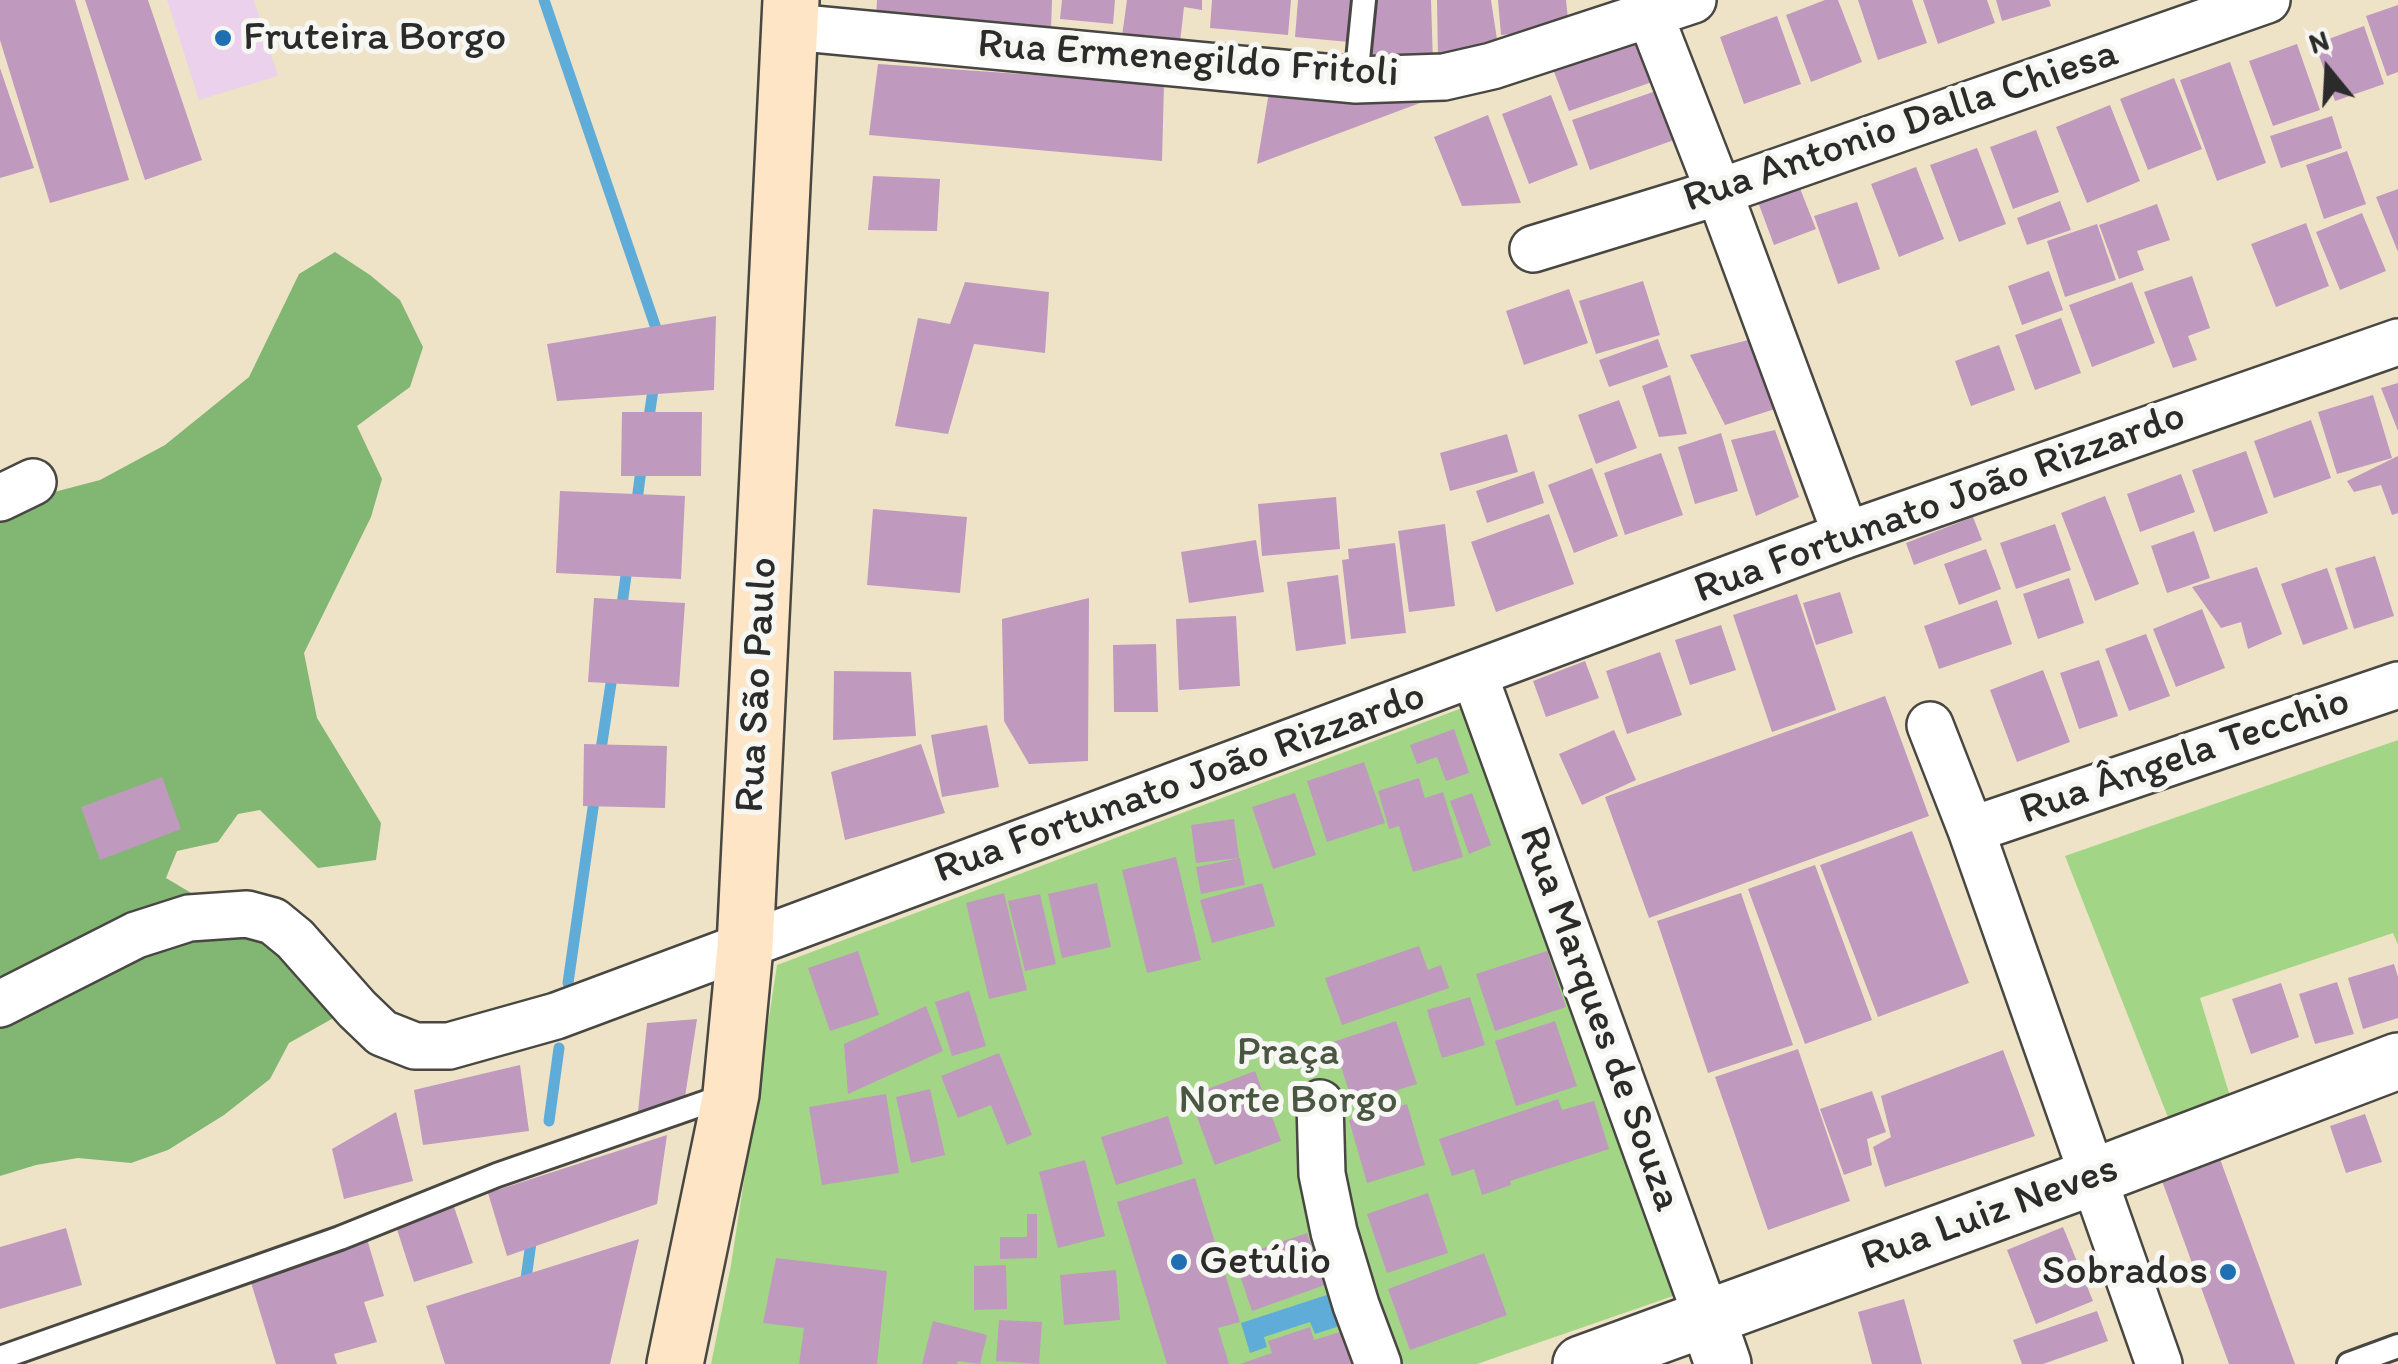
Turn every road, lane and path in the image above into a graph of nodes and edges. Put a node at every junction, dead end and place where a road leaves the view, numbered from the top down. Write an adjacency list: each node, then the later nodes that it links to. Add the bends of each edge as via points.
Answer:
1 (1364, 0): 6 (lane)
2 (1693, 0): 5 (street, Rua Ermenegildo Fritoli)
3 (2267, 0): 7 (street, Rua Antonio Dalla Chiesa)
4 (792, 14): 6 (street, Rua Ermenegildo Fritoli); 15 (main road, Rua São Paulo)
5 (1650, 15): 6 (street, Rua Ermenegildo Fritoli, via 1444,77); 7 (street)
6 (1356, 80)
7 (1719, 192): 8 (street, Rua Antonio Dalla Chiesa); 10 (street)
8 (1533, 249)
9 (2398, 342): 10 (street, Rua Fortunato João Rizzardo)
10 (1846, 535): 11 (street, Rua Fortunato João Rizzardo)
11 (1474, 674): 15 (street, Rua Fortunato João Rizzardo); 21 (street, Rua Marques de Souza)
12 (2398, 685): 14 (street, Rua Ângela Tecchio)
13 (1930, 725): 14 (street)
14 (1971, 830): 20 (street)
15 (745, 947): 16 (street, Rua Fortunato João Rizzardo, via 556,1016 449,1046 415,1046 382,1033 295,939 246,914 190,918 136,936); 18 (main road, Rua São Paulo)
16 (0, 1004)
17 (2398, 1061): 20 (street, Rua Luiz Neves)
18 (731, 1094): 23 (lane); 24 (main road, Rua São Paulo)
19 (1320, 1103): 25 (street, via 1322,1174 1334,1232)
20 (2092, 1177): 21 (street, Rua Luiz Neves); 27 (street)
21 (1715, 1341): 26 (street, Rua Luiz Neves)
22 (2398, 1346): 28 (lane)
23 (0, 1358)
24 (674, 1364)
25 (1378, 1364)
26 (1581, 1364)
27 (2159, 1364)
28 (2349, 1364)

